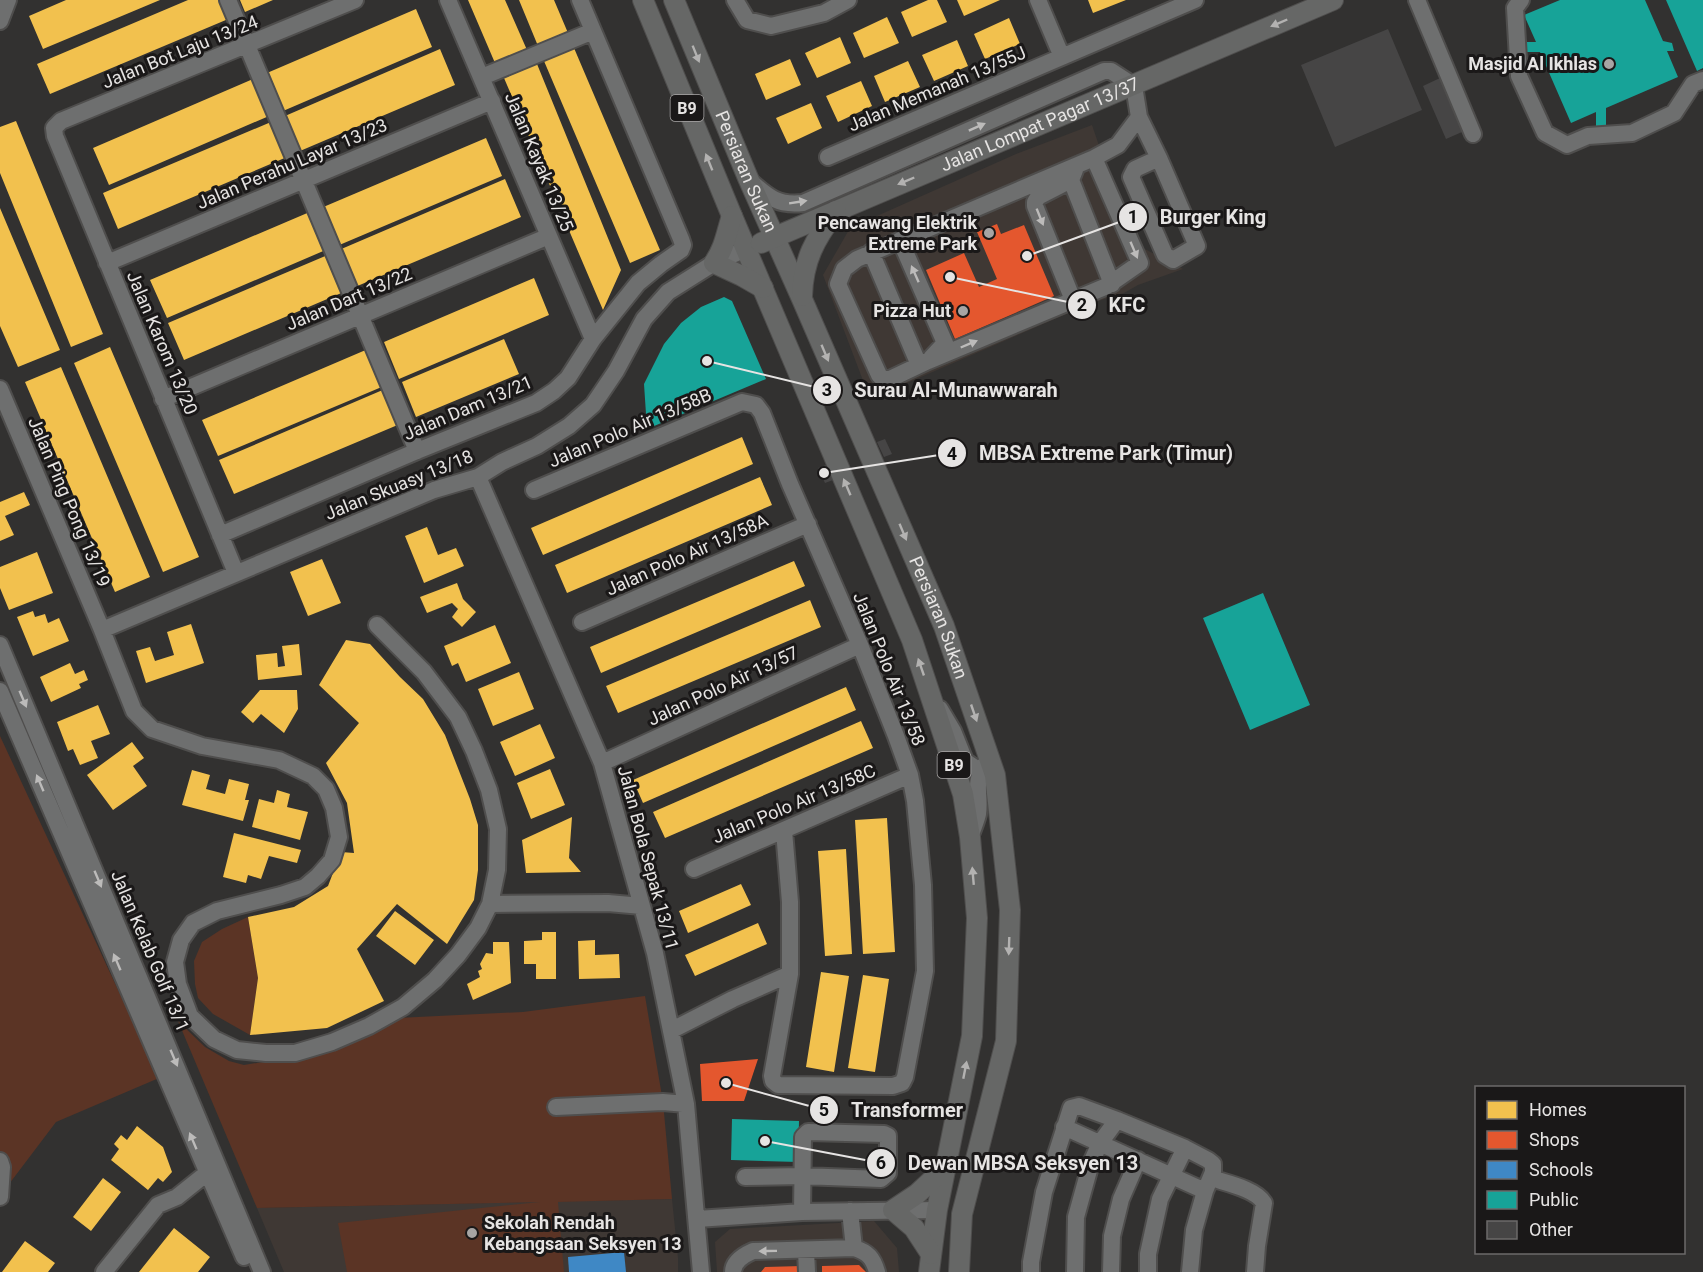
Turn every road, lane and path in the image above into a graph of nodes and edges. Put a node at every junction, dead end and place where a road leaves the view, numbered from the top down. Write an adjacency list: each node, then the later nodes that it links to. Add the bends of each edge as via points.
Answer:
1 (8, 0): 15 (street)
2 (228, 0): 17 (street)
3 (355, 0): 17 (street, Jalan Bot Laju 13/24)
4 (448, 0): 19 (street, Jalan Kayak 13/25)
5 (580, 0): 16 (street)
6 (643, 0): 33 (main road, Persiaran Sukan / B9, one-way to 6)
7 (674, 0): 30 (main road, Persiaran Sukan / B9, one-way to 30)
8 (848, 0): 14 (street, via 824,13 771,26 747,20)
9 (1038, 0): 18 (street)
10 (1195, 0): 18 (street, Jalan Memanah 13/55J)
11 (1333, 0): 21 (main road, Jalan Lompat Pagar 13/37, one-way to 21)
12 (1417, 0): 25 (street)
13 (1521, 0): 20 (street, via 1515,8 1520,76 1545,134 1567,144 1588,136 1632,133 1674,113 1693,84)
14 (735, 1)
15 (0, 21)
16 (593, 31): 19 (street); 46 (street, Jalan Dam 13/21, via 683,245 638,283)
17 (247, 45): 24 (street, Jalan Bot Laju 13/24); 31 (street)
18 (1062, 57): 26 (street, Jalan Memanah 13/55J)
19 (482, 77): 22 (street, Jalan Kayak 13/25)
20 (1703, 80)
21 (1134, 86): 23 (street); 30 (street, one-way to 21, via 767,196 790,204 802,203 1104,71 1112,71); 32 (main road, Jalan Lompat Pagar 13/37, one-way to 32)
22 (492, 101): 31 (street, Jalan Perahu Layar 13/23); 34 (street, Jalan Kayak 13/25)
23 (1139, 117): 27 (street, via 1118,145); 28 (street)
24 (54, 128): 39 (street, Jalan Karom 13/20)
25 (1473, 134)
26 (828, 157)
27 (1094, 158): 29 (street); 41 (street, one-way to 41, via 1140,263)
28 (1159, 158): 28 (street, via 1197,246 1173,260 1165,255 1131,177 1135,170)
29 (1073, 173): 36 (street); 41 (street); 44 (street, one-way to 44, via 1035,202)
30 (748, 178): 35 (main road, Persiaran Sukan / B9)
31 (304, 180): 39 (street, Jalan Perahu Layar 13/23); 45 (street)
32 (836, 211): 35 (main road, Jalan Lompat Pagar 13/37); 43 (main road, via 808,258 802,278)
33 (732, 216): 37 (main road, Persiaran Sukan / B9); 40 (main road, via 725,243)
34 (549, 236): 45 (street, Jalan Dart 13/22); 46 (street, Jalan Kayak 13/25)
35 (773, 238): 37 (main road, Jalan Lompat Pagar 13/37); 43 (main road, Persiaran Sukan / B9)
36 (900, 240): 38 (street); 47 (street, one-way to 36, via 945,343)
37 (746, 249): 40 (street, Jalan Skuasy 13/18); 42 (main road, Persiaran Sukan / B9)
38 (871, 252): 47 (street); 47 (street, via 844,269 838,284 879,375 890,379)
39 (107, 263): 49 (street, Jalan Karom 13/20)
40 (714, 263): 42 (main road); 52 (street, Jalan Skuasy 13/18, via 669,292 644,319 593,405 569,426)
41 (1112, 284): 44 (street)
42 (763, 288): 63 (main road, Persiaran Sukan / B9, one-way to 42, via 912,640)
43 (802, 299): 65 (main road, Persiaran Sukan / B9, one-way to 65, via 944,626)
44 (1073, 300): 47 (street, one-way to 44)
45 (361, 315): 49 (street, Jalan Dart 13/22); 51 (street)
46 (593, 339): 51 (street, Jalan Dam 13/21, via 568,378 536,403)
47 (924, 363)
48 (0, 389): 59 (street, Jalan Ping Pong 13/19)
49 (164, 399): 55 (street, Jalan Karom 13/20)
50 (742, 402): 53 (street, Jalan Polo Air 13/58B); 54 (street, Jalan Polo Air 13/58, via 756,405 762,413)
51 (417, 451): 55 (street, Jalan Dam 13/21)
52 (478, 477): 56 (street, Jalan Skuasy 13/18, via 434,490); 64 (street, Jalan Bola Sepak 13/11)
53 (534, 490)
54 (807, 524): 57 (street, Jalan Polo Air 13/58A); 61 (street, Jalan Polo Air 13/58)
55 (220, 535): 56 (street, Jalan Karom 13/20)
56 (236, 573): 59 (street, Jalan Skuasy 13/18)
57 (582, 622)
58 (377, 625): 70 (street, Jalan Ping Pong 13/19, via 423,672 458,717 474,751 498,829 497,870)
59 (102, 630): 70 (street, Jalan Ping Pong 13/19, via 134,711 152,729 202,746 279,760 314,776 326,789 334,808 339,837 332,860 318,876 305,887 217,911 194,923 181,940 176,962 178,984 190,1016 214,1039 237,1050 295,1053 369,1026 403,1007 435,980 478,928)
60 (0, 645): 83 (street, Jalan Kelab Golf 13/1, one-way to 83, via 179,1070)
61 (860, 645): 64 (street, Jalan Polo Air 13/57); 66 (street, Jalan Polo Air 13/58)
62 (0, 691): 83 (street, one-way to 62)
63 (932, 700): 65 (street, via 953,731 965,761); 68 (main road, Persiaran Sukan / B9, via 963,794)
64 (602, 763): 71 (street, Jalan Bola Sepak 13/11)
65 (989, 768): 68 (street, via 976,790 978,812); 87 (main road, Persiaran Sukan / B9, one-way to 87, via 1010,910 1006,1041)
66 (910, 775): 67 (street, Jalan Polo Air 13/58C); 72 (street, Jalan Polo Air 13/58, via 923,885 925,971 902,1083 893,1086 773,1082)
67 (784, 831): 69 (street, Jalan Polo Air 13/58C); 72 (street, via 790,902)
68 (970, 837): 82 (main road, Persiaran Sukan / B9, one-way to 68, via 972,1036 977,918)
69 (694, 869)
70 (490, 904): 71 (street)
71 (642, 906): 73 (street, Jalan Bola Sepak 13/11)
72 (790, 974): 73 (street)
73 (672, 1030): 74 (street, Jalan Bola Sepak 13/11)
74 (686, 1104): 75 (street); 94 (street, Jalan Bola Sepak 13/11)
75 (556, 1107)
76 (1117, 1120): 77 (street, via 1079,1106 1071,1108); 78 (street); 79 (street)
77 (1064, 1127): 78 (street); 107 (street, via 1044,1192)
78 (1100, 1143): 80 (street); 108 (street, via 1076,1217)
79 (1185, 1148): 85 (street); 88 (street, via 1213,1164)
80 (1138, 1160): 85 (street); 109 (street, via 1120,1199 1112,1236)
81 (0, 1161): 89 (street)
82 (945, 1168): 90 (main road); 91 (main road, Persiaran Sukan / B9)
83 (213, 1170): 100 (street, via 177,1197 158,1205); 101 (street); 102 (street, Jalan Kelab Golf 13/1)
84 (802, 1176): 84 (street, via 802,1137 808,1132 888,1136 888,1173 881,1179); 86 (street); 93 (street)
85 (1172, 1176): 88 (street); 110 (street, via 1160,1198)
86 (745, 1177)
87 (969, 1183): 91 (main road, via 951,1203); 95 (main road, Persiaran Sukan / B9)
88 (1208, 1184): 111 (street, via 1194,1230); 112 (street, via 1261,1197 1264,1203)
89 (0, 1197)
90 (893, 1210): 91 (street); 92 (street); 98 (main road, via 914,1228)
91 (937, 1210): 95 (main road); 98 (main road, Persiaran Sukan / B9)
92 (850, 1211): 93 (street); 96 (street)
93 (802, 1212): 94 (street)
94 (697, 1219): 103 (street, Jalan Bola Sepak 13/11)
95 (960, 1242): 106 (main road, Persiaran Sukan / B9)
96 (854, 1248): 97 (street); 105 (street, via 872,1258)
97 (806, 1251): 99 (street, one-way to 99, via 753,1251 744,1255); 104 (street)
98 (930, 1263)
99 (733, 1270)
100 (104, 1272)
101 (250, 1272)
102 (262, 1272)
103 (701, 1272)
104 (807, 1272)
105 (877, 1272)
106 (959, 1272)
107 (1031, 1272)
108 (1075, 1272)
109 (1111, 1272)
110 (1148, 1272)
111 (1190, 1272)
112 (1255, 1272)

